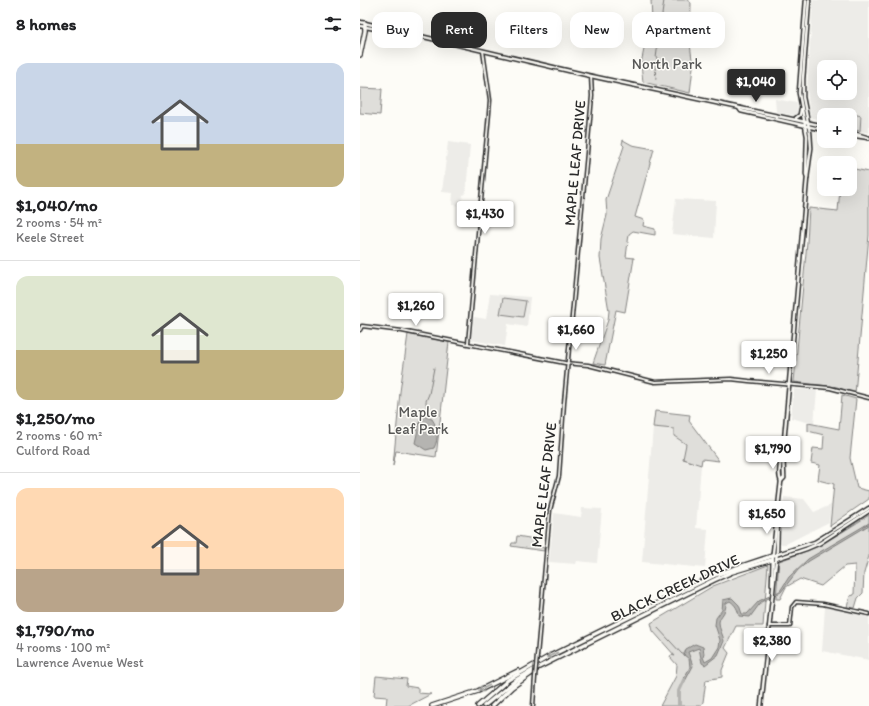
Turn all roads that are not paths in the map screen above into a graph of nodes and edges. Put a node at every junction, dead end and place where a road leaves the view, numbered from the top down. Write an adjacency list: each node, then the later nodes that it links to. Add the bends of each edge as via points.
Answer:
1 (806, 0): 10 (main road)
2 (809, 0): 9 (main road)
3 (360, 22): 4 (main road)
4 (365, 25): 5 (main road); 6 (main road); 7 (highway)
5 (360, 26)
6 (484, 51): 8 (main road); 27 (street, via 490,106)
7 (360, 55)
8 (591, 76): 11 (main road); 28 (street, MAPLE LEAF DRIVE, via 588,153)
9 (804, 79): 10 (main road); 15 (main road, via 803,97)
10 (800, 80): 12 (main road)
11 (739, 108): 13 (main road); 17 (main road, via 741,111)
12 (802, 109): 13 (main road, via 798,118); 14 (main road)
13 (794, 119): 14 (main road)
14 (804, 121): 15 (main road); 17 (main road)
15 (808, 122): 16 (main road); 18 (main road)
16 (817, 124)
17 (805, 126): 18 (main road); 25 (main road)
18 (809, 126): 19 (main road); 21 (main road)
19 (817, 128)
20 (817, 128): 21 (main road)
21 (810, 133): 25 (main road, via 811,156)
22 (857, 134): 24 (main road)
23 (857, 136): 24 (main road)
24 (869, 138)
25 (807, 177): 29 (main road)
26 (360, 330): 27 (street, via 362,326)
27 (468, 343): 28 (street)
28 (568, 363): 29 (street, via 655,382 731,379); 42 (street, MAPLE LEAF DRIVE, bridge, via 559,476 550,510)
29 (789, 384): 30 (street, via 830,388); 33 (main road, via 784,478 781,481)
30 (869, 398)
31 (869, 508): 33 (main road, BLACK CREEK DRIVE, via 816,542)
32 (869, 511): 33 (main road, BLACK CREEK DRIVE, via 806,549)
33 (774, 557): 35 (main road); 36 (highway, BLACK CREEK DRIVE, one-way to 36, via 715,575); 37 (highway, BLACK CREEK DRIVE, via 714,580)
34 (869, 614): 35 (street, via 823,604 796,602 792,607 790,626)
35 (768, 626): 43 (main road)
36 (534, 664): 38 (highway, one-way to 38, via 478,691); 39 (highway, via 508,680)
37 (540, 666): 40 (highway, BLACK CREEK DRIVE, via 516,680); 41 (highway)
38 (432, 706)
39 (478, 706)
40 (484, 706)
41 (492, 706)
42 (532, 706)
43 (761, 706)

